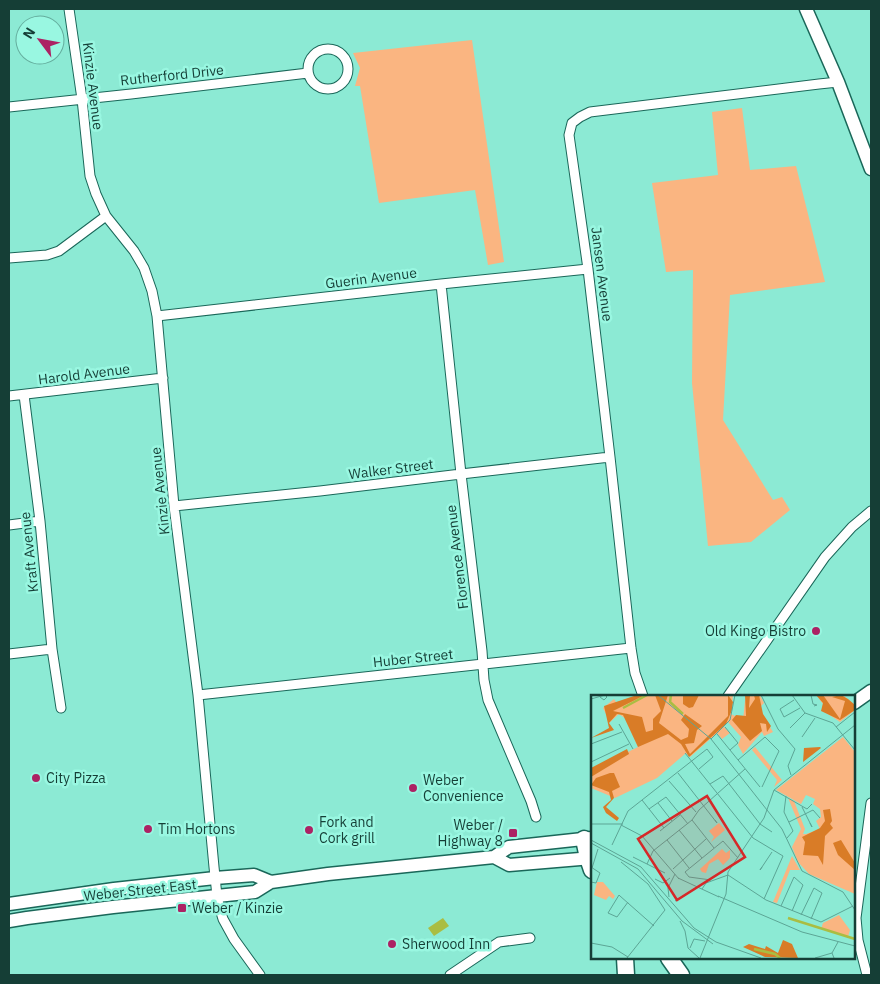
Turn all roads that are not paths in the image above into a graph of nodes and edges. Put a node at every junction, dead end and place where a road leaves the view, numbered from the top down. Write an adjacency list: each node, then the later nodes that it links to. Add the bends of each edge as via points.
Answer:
1 (69, 9): 5 (street, Kinzie Avenue)
2 (806, 9): 4 (main road)
3 (308, 73): 3 (street, via 310,60 324,50 337,52 346,60 348,67 345,81 328,90 312,83); 5 (street, Rutherford Drive)
4 (838, 82): 7 (main road); 10 (street, Jansen Avenue, via 590,112 580,117 572,123 569,135)
5 (82, 99): 6 (street, Rutherford Drive); 8 (street, Kinzie Avenue, via 90,176)
6 (9, 107)
7 (871, 168)
8 (106, 216): 9 (street, via 59,251); 12 (street, Kinzie Avenue, via 144,268)
9 (9, 258)
10 (588, 269): 11 (street, Guerin Avenue); 16 (street, Jansen Avenue)
11 (441, 284): 12 (street, Guerin Avenue); 17 (street, Florence Avenue)
12 (157, 316): 13 (street, Kinzie Avenue)
13 (163, 378): 14 (street, Harold Avenue); 18 (street, Kinzie Avenue)
14 (24, 395): 15 (street, Harold Avenue); 20 (street, Kraft Avenue)
15 (9, 396)
16 (610, 457): 17 (street, Walker Street); 22 (street, Jansen Avenue)
17 (461, 474): 18 (street, Walker Street); 25 (street, Florence Avenue)
18 (174, 506): 27 (street, Kinzie Avenue)
19 (871, 511): 29 (street, via 825,557)
20 (40, 521): 21 (street); 23 (street, Kraft Avenue)
21 (9, 525)
22 (631, 648): 25 (street, Huber Street); 28 (street, Jansen Avenue)
23 (52, 649): 24 (street); 31 (street, Kraft Avenue)
24 (9, 654)
25 (484, 664): 27 (street, Huber Street); 33 (street, Florence Avenue, via 488,700)
26 (871, 692): 30 (main road)
27 (198, 695): 37 (street, Kinzie Avenue)
28 (643, 695)
29 (729, 695)
30 (855, 702)
31 (61, 708)
32 (871, 803): 49 (street, via 856,918)
33 (536, 817)
34 (588, 839): 35 (main road, Weber Street East, via 509,847); 36 (highway)
35 (494, 857): 36 (main road, via 509,865); 38 (main road, Weber Street East)
36 (591, 862)
37 (215, 878): 38 (main road, Weber Street East, via 254,875); 39 (street, Kinzie Avenue); 40 (main road, Weber Street East)
38 (271, 882): 39 (main road, Weber Street East, via 255,892)
39 (217, 896): 41 (main road, Weber Street East); 45 (street, Kinzie Avenue, via 234,940)
40 (9, 904)
41 (9, 921)
42 (530, 938): 46 (street, via 499,942)
43 (625, 959): 47 (highway)
44 (670, 959): 48 (highway)
45 (260, 975)
46 (450, 975)
47 (626, 975)
48 (681, 975)
49 (867, 975)

